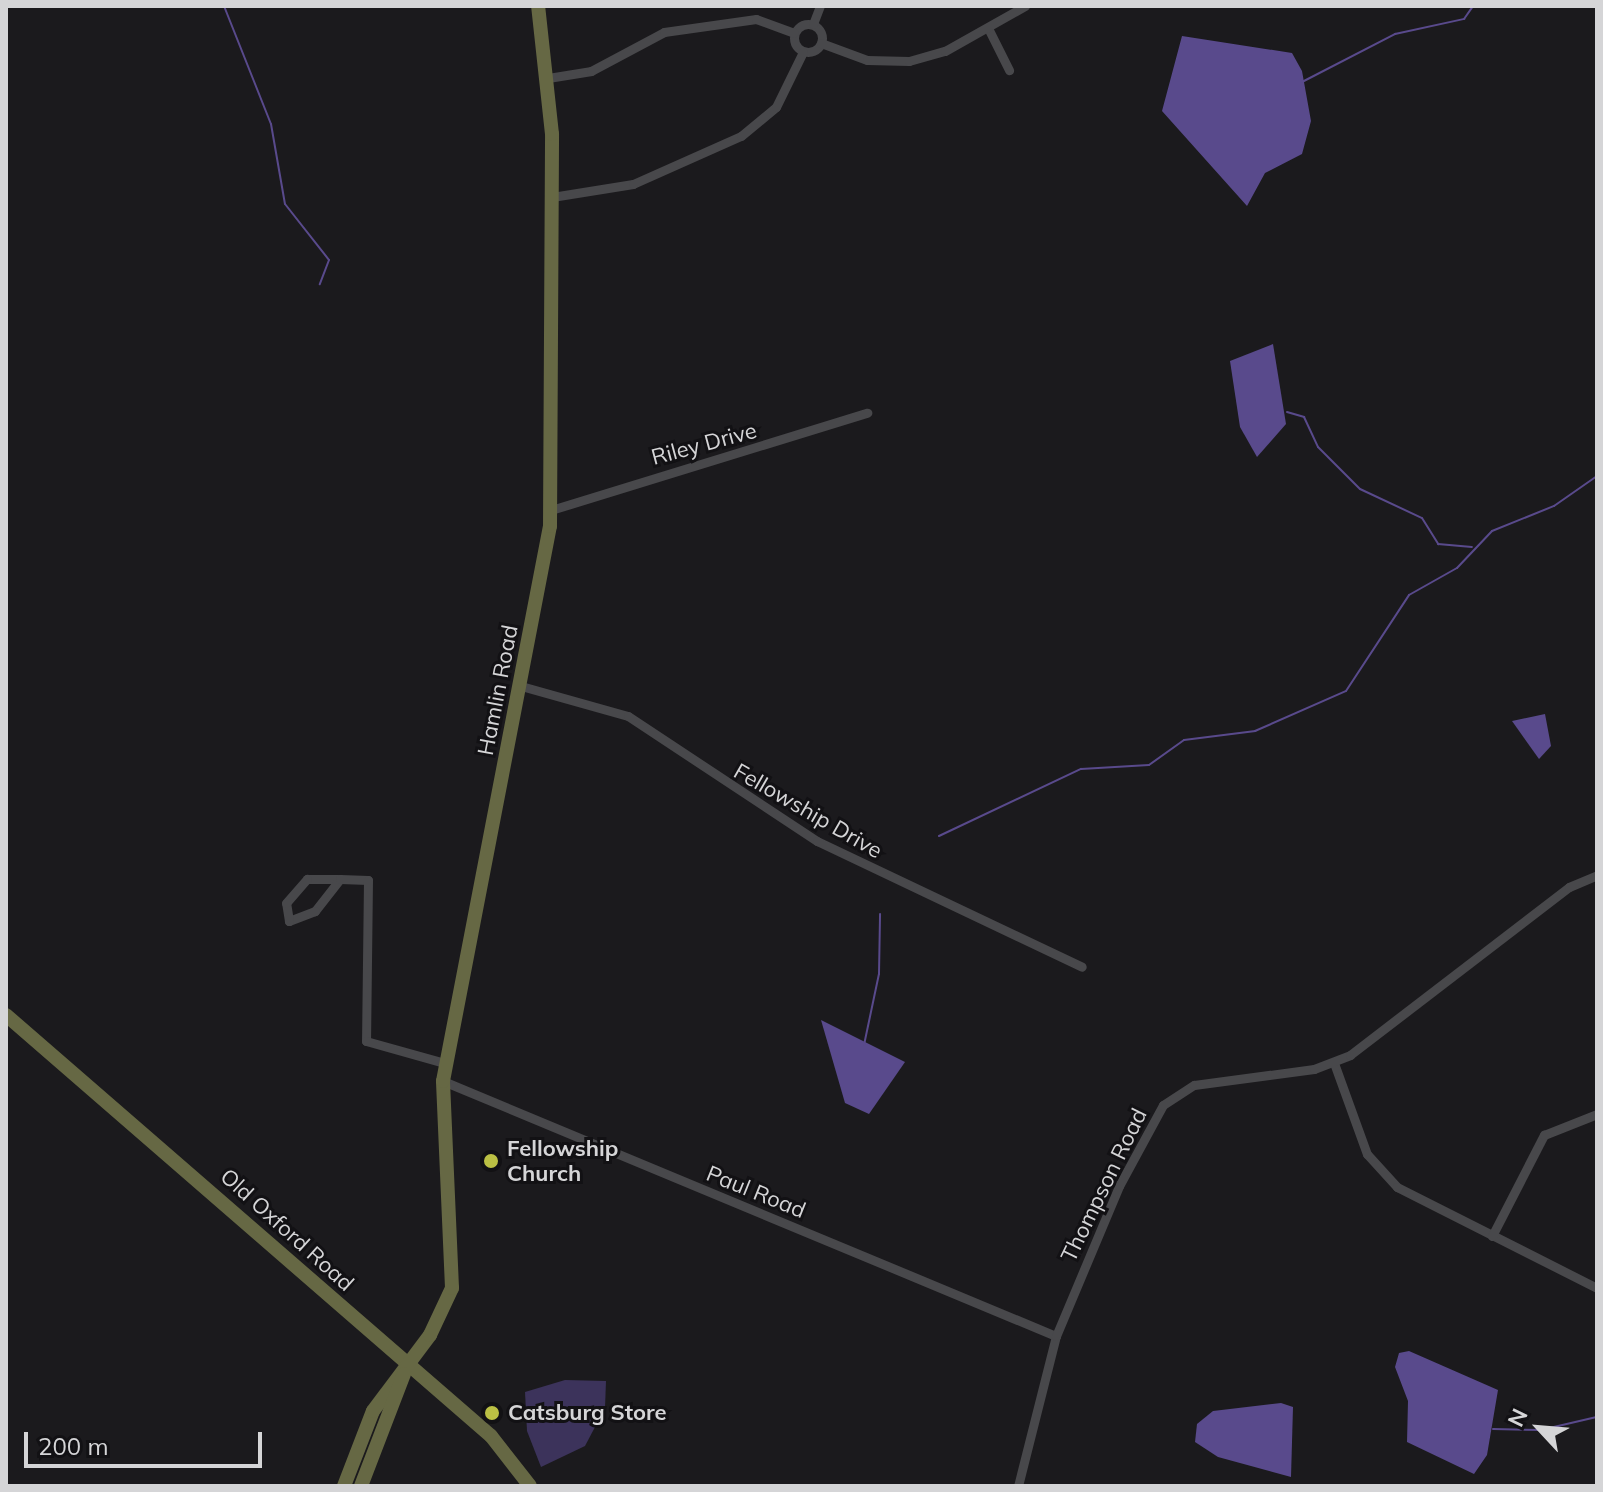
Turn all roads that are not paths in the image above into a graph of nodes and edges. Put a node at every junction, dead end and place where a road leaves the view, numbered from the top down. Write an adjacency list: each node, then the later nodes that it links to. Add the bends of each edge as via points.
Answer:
1 (538, 6): 10 (street, Hamlin Road)
2 (820, 6): 4 (street)
3 (1025, 6): 5 (street)
4 (813, 24): 6 (street); 7 (street)
5 (989, 30): 7 (street, via 909,61 867,60); 9 (street)
6 (794, 33): 8 (street); 10 (street, via 756,19 664,32 591,71)
7 (821, 43): 8 (street)
8 (803, 52): 11 (street, via 776,107 741,136 633,184)
9 (1009, 70)
10 (548, 78): 11 (street, Hamlin Road)
11 (552, 197): 13 (street, Hamlin Road)
12 (867, 413): 13 (street, Riley Drive)
13 (551, 510): 14 (street, Hamlin Road)
14 (521, 686): 17 (street, Fellowship Drive, via 628,716 817,841); 19 (street, Hamlin Road)
15 (1597, 875): 20 (street, Thompson Road, via 1569,887 1380,1036)
16 (340, 879): 16 (street, via 307,879 286,903 286,917 301,922); 19 (street, via 368,880 366,1041)
17 (1082, 967)
18 (6, 1015): 26 (street, Old Oxford Road)
19 (445, 1063): 21 (street, Hamlin Road)
20 (1334, 1063): 23 (street, via 1363,1147 1380,1171 1404,1192); 25 (street, Thompson Road, via 1194,1085 1163,1105 1114,1196)
21 (443, 1081): 25 (street, Paul Road); 26 (street, Hamlin Road, via 452,1288)
22 (1597, 1114): 23 (street, via 1544,1135)
23 (1492, 1236): 24 (street)
24 (1597, 1288)
25 (1056, 1336): 30 (street, Thompson Road)
26 (406, 1366): 27 (street, via 368,1421); 28 (street); 29 (street, Old Oxford Road, via 501,1445)
27 (344, 1486)
28 (361, 1486)
29 (530, 1486)
30 (1018, 1486)

